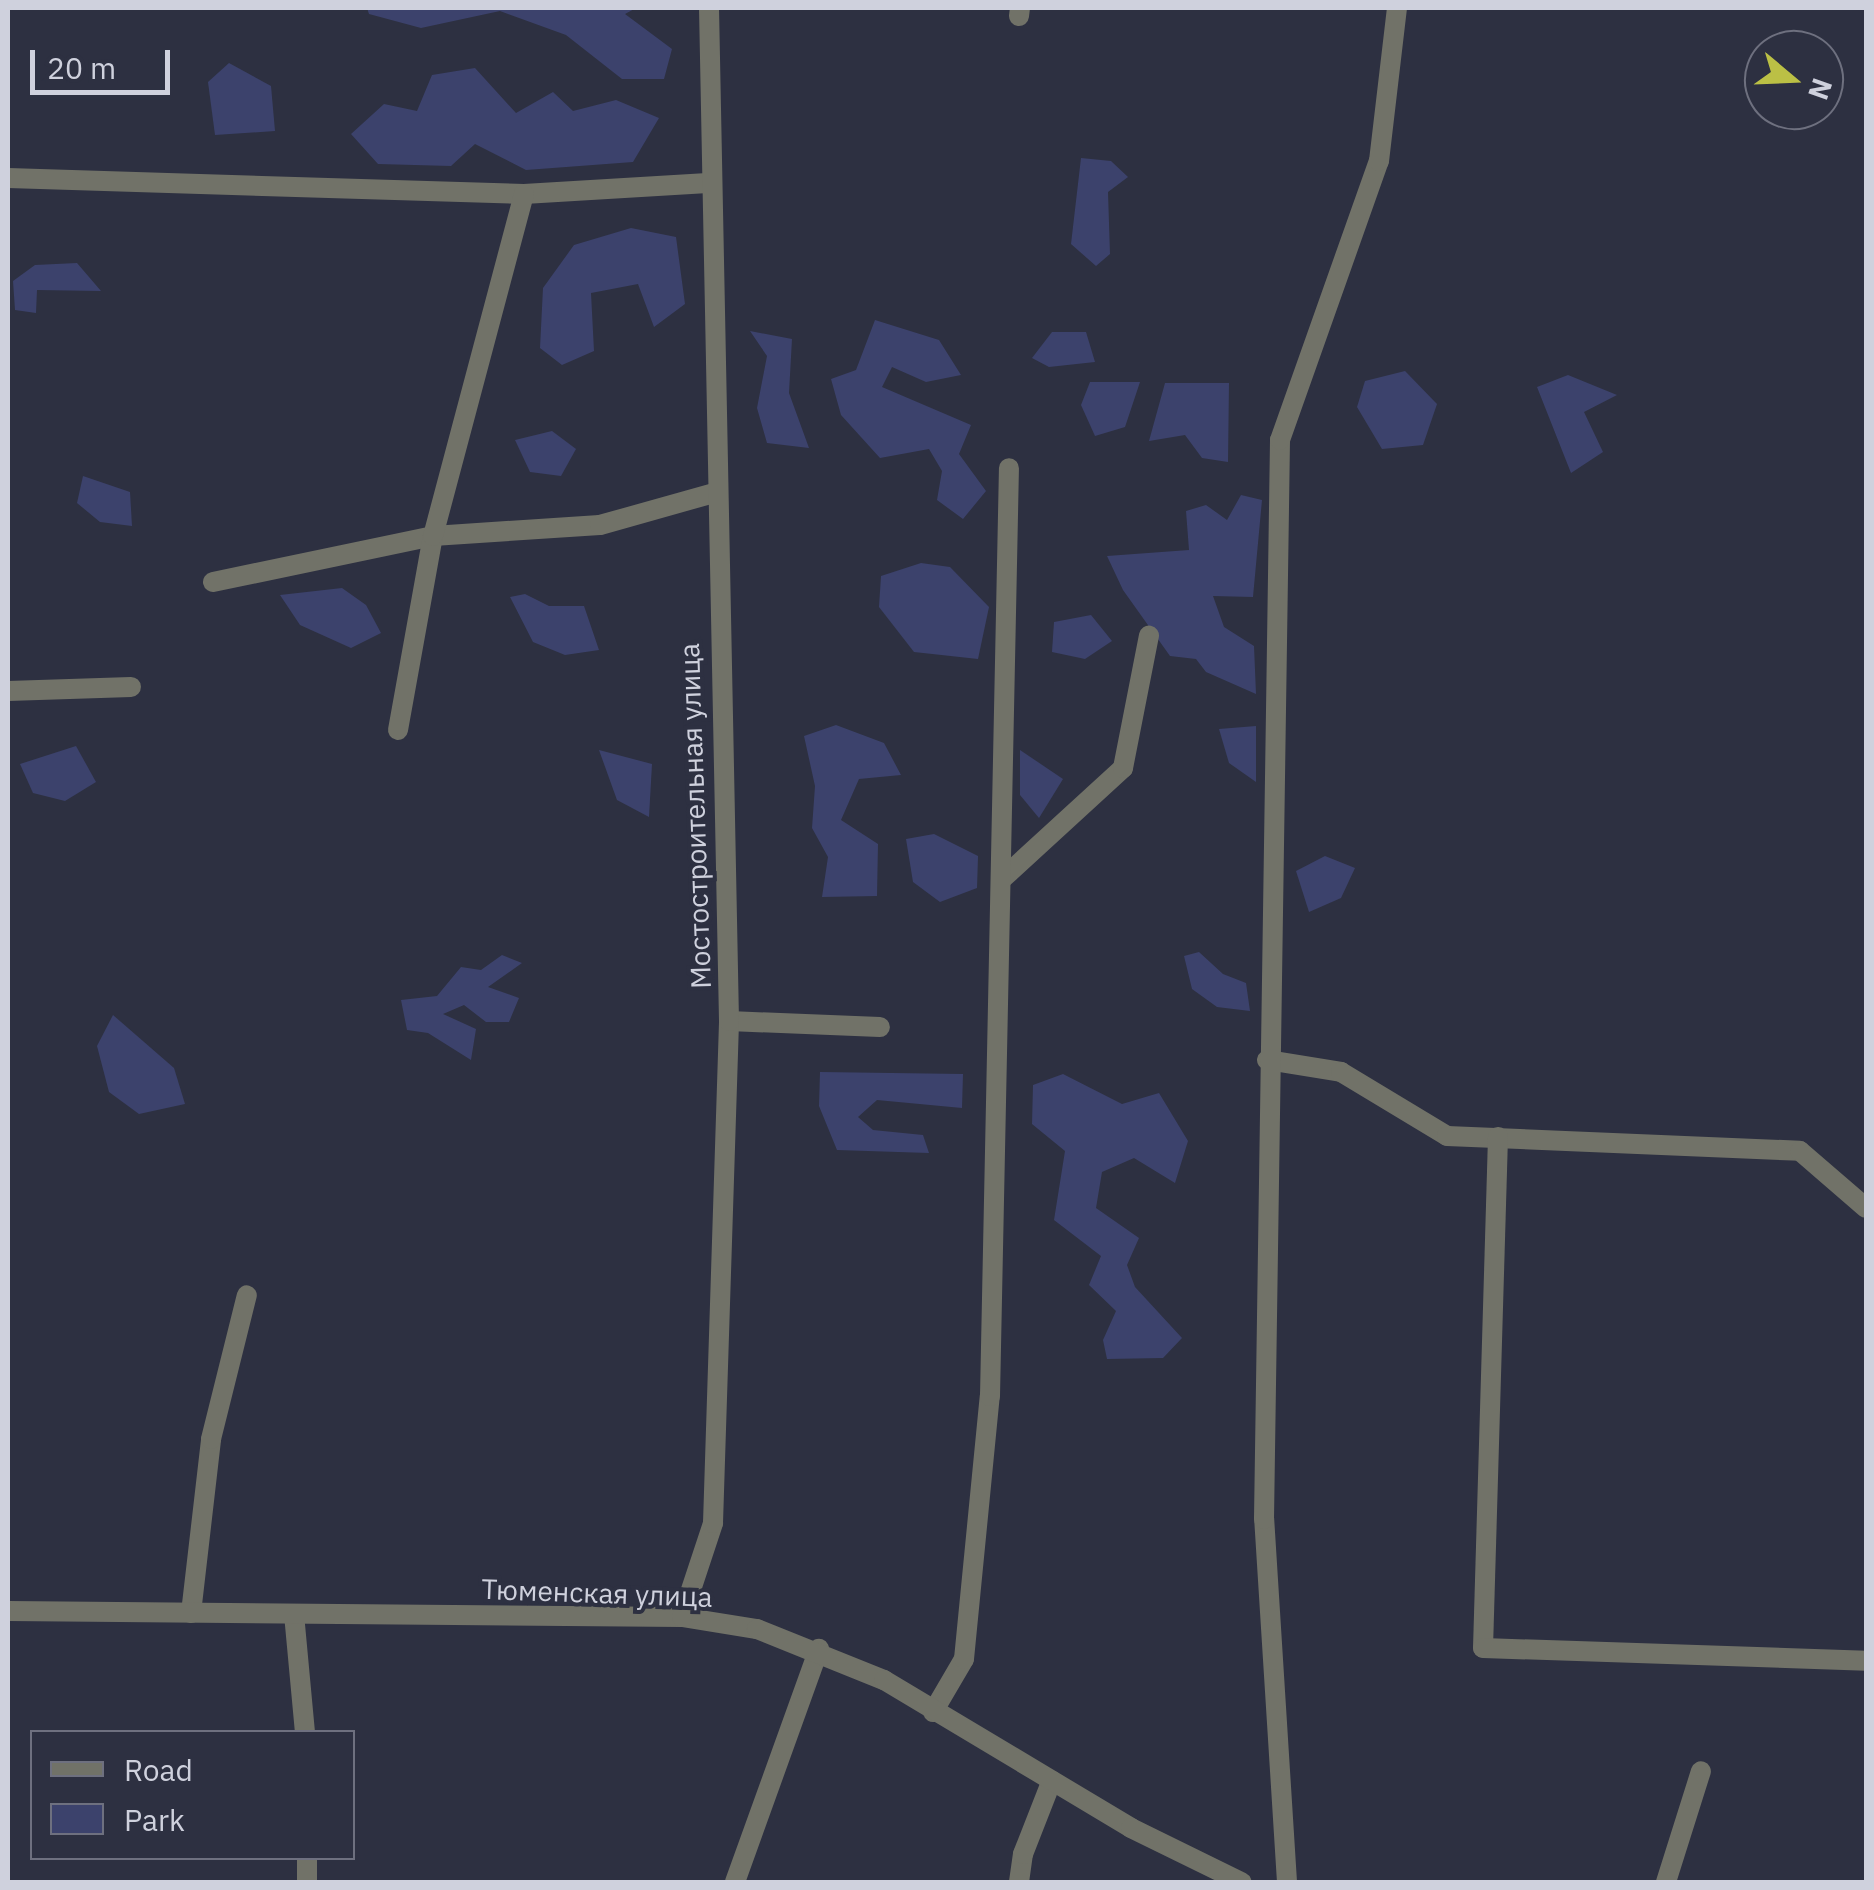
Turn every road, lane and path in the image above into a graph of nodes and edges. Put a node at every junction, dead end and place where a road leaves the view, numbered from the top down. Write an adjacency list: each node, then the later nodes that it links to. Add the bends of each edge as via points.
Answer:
1 (709, 8): 4 (street, Мостостроительная улица)
2 (1397, 8): 17 (street, via 1379,160 1280,440)
3 (8, 178): 5 (street)
4 (708, 183): 5 (street); 7 (street, Мостостроительная улица)
5 (524, 194): 8 (street)
6 (1009, 468): 14 (street)
7 (714, 493): 8 (street, via 600,525); 15 (street, Мостостроительная улица)
8 (433, 536): 9 (street); 13 (street)
9 (213, 582)
10 (1149, 636): 14 (street, via 1123,768)
11 (131, 687): 12 (street)
12 (8, 691)
13 (398, 730)
14 (1002, 880): 27 (street, via 990,1396 964,1659)
15 (728, 1020): 16 (street); 24 (street, Мостостроительная улица, via 713,1523)
16 (880, 1027)
17 (1268, 1060): 18 (street, via 1341,1072 1447,1136); 34 (street, via 1264,1519)
18 (1498, 1138): 19 (street, via 1800,1150); 26 (street, via 1483,1648)
19 (1866, 1208)
20 (247, 1295): 22 (street, via 211,1439)
21 (8, 1611): 22 (street, Тюменская улица)
22 (191, 1613): 23 (street, Тюменская улица)
23 (294, 1614): 24 (street, Тюменская улица); 28 (street)
24 (682, 1618): 25 (street, Тюменская улица, via 757,1629)
25 (819, 1649): 27 (street, Тюменская улица); 31 (street)
26 (1866, 1661)
27 (933, 1712): 30 (street, Тюменская улица)
28 (306, 1730)
29 (1702, 1770): 35 (street)
30 (1052, 1780): 32 (street); 33 (street, Тюменская улица)
31 (736, 1882)
32 (1019, 1882)
33 (1241, 1882)
34 (1287, 1882)
35 (1666, 1882)

